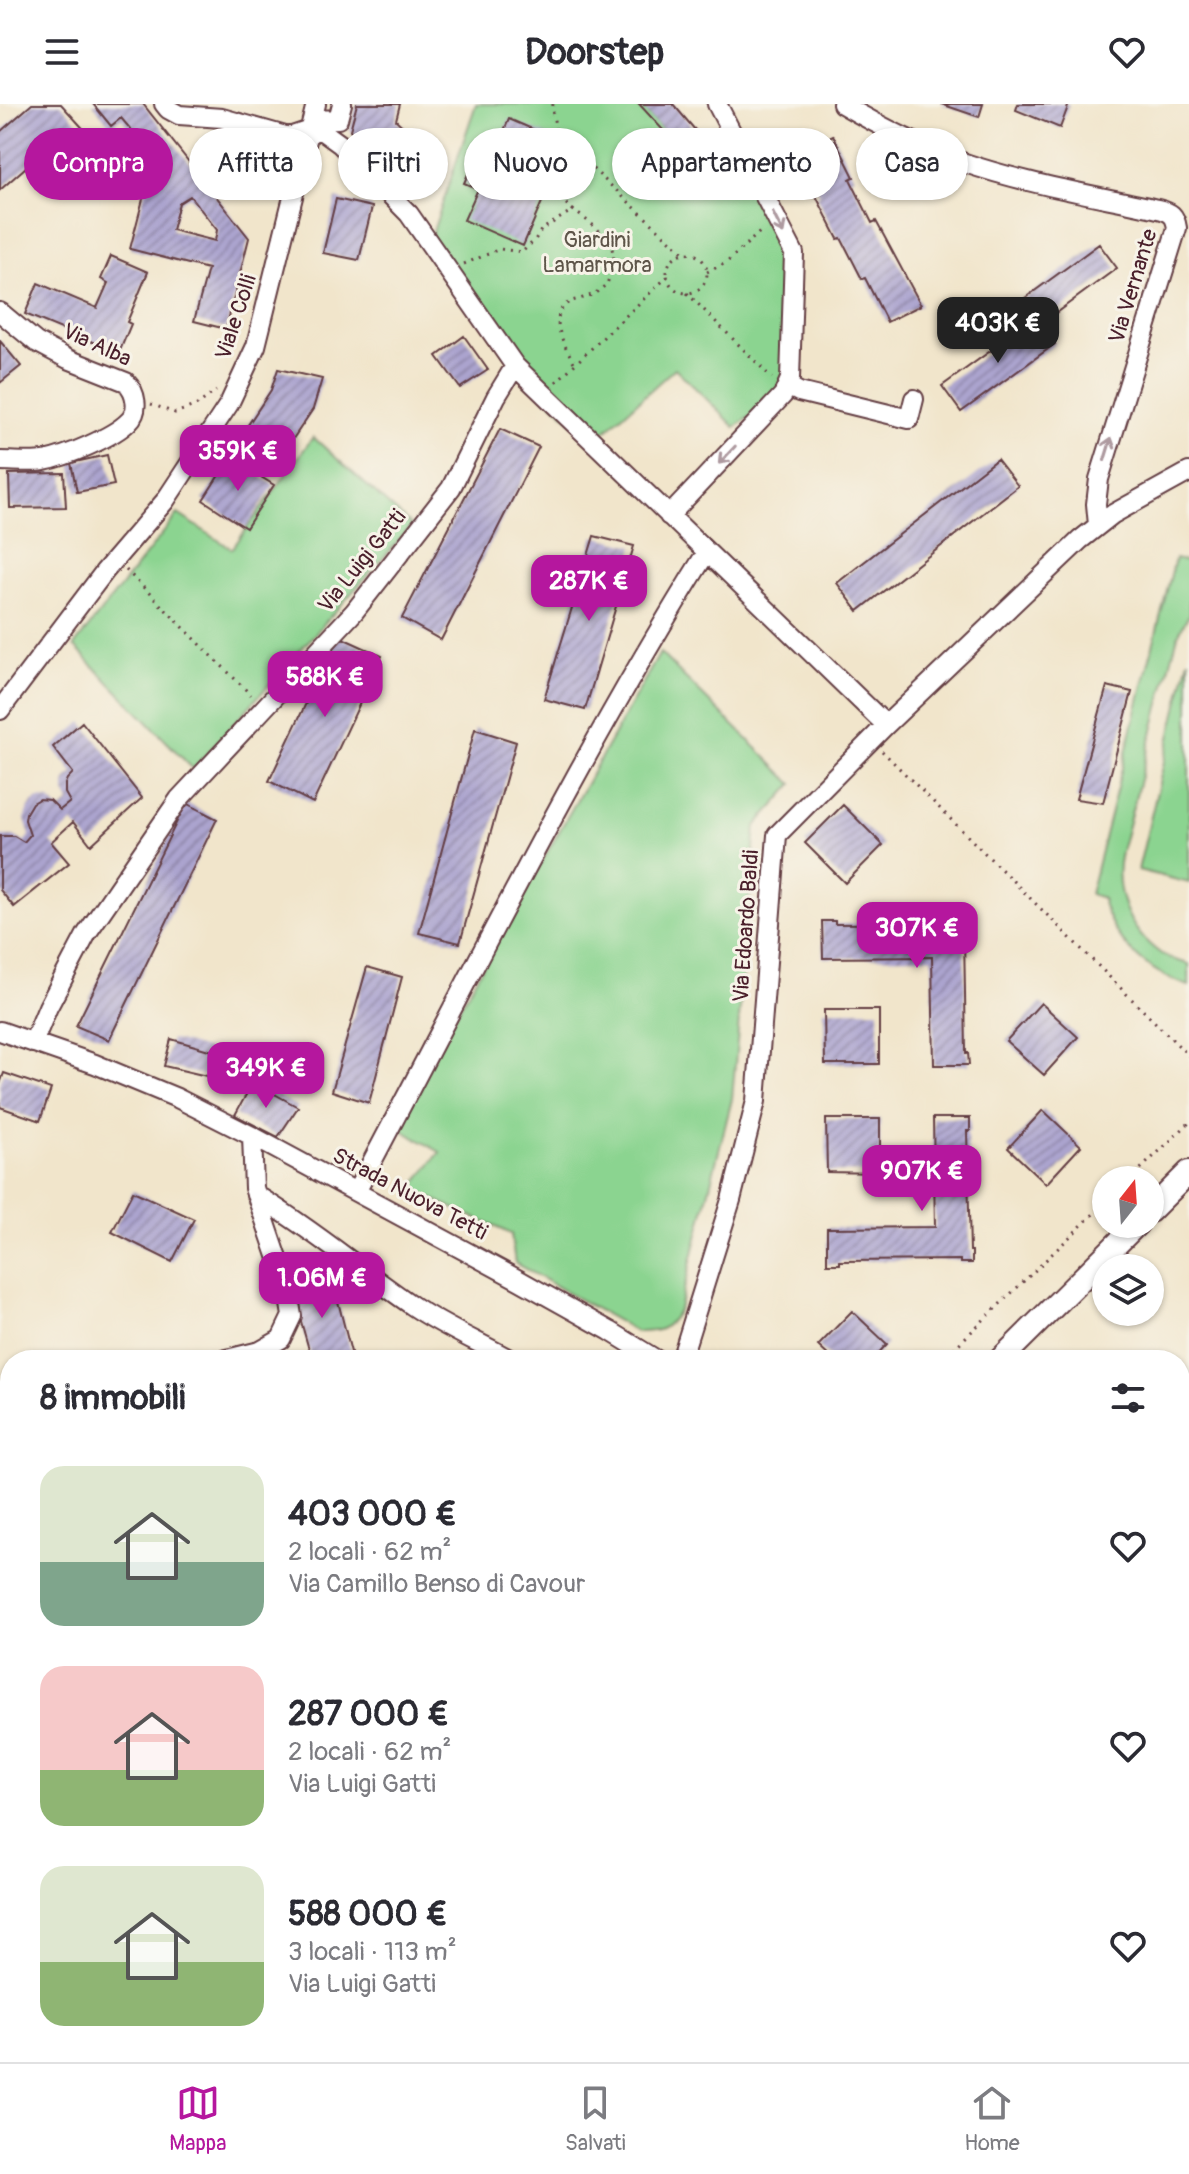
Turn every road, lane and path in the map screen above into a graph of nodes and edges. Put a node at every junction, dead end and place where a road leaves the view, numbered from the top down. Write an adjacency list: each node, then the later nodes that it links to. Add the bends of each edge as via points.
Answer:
1 (164, 104): 6 (street, via 179,115 222,118 289,137)
2 (342, 104): 6 (street, via 338,119)
3 (553, 104): 10 (path, via 556,130)
4 (717, 104): 9 (street)
5 (842, 104): 26 (street, Via Vernante, one-way to 5, via 1099,479 1176,219 1170,212 964,162)
6 (313, 118): 12 (street, via 409,214); 28 (street, Viale Colli, via 256,346 209,437 165,501)
7 (562, 200): 8 (path)
8 (573, 210): 12 (path, via 541,230 522,252 500,249 465,263); 16 (path, via 603,235 613,252 607,284 591,296 568,302 560,314 560,337)
9 (776, 219): 11 (path, via 726,263); 19 (street, one-way to 19, via 794,253)
10 (684, 253): 11 (path, via 697,255); 13 (path, via 672,258)
11 (707, 272): 14 (path, via 704,284)
12 (452, 276): 17 (street)
13 (667, 277): 14 (path, via 674,289); 16 (path)
14 (687, 293): 19 (path)
15 (0, 312): 21 (street, Via Alba, via 36,342 126,382)
16 (575, 364): 20 (path)
17 (515, 366): 20 (street); 29 (street, Via Luigi Gatti, via 451,488 354,612)
18 (225, 384): 21 (path, via 197,405 175,413)
19 (787, 389): 22 (street, via 909,419); 25 (street, one-way to 25)
20 (543, 393): 25 (street)
21 (134, 397): 23 (street, Via Alba, via 130,420 64,456 40,462)
22 (914, 399)
23 (0, 461)
24 (1189, 472): 26 (street, Via Edoardo Baldi)
25 (669, 516): 27 (street)
26 (1098, 525): 31 (street, Via Edoardo Baldi)
27 (706, 553): 31 (street); 40 (street, via 609,717)
28 (115, 559): 29 (path); 30 (street, Viale Colli)
29 (265, 708): 34 (street, Via Luigi Gatti, via 179,799 87,933)
30 (0, 710)
31 (886, 725): 32 (street, Via Edoardo Baldi)
32 (871, 740): 35 (path); 48 (street, Via Edoardo Baldi, via 777,835 756,1101)
33 (0, 1031): 34 (street, Strada Nuova Tetti)
34 (33, 1043): 37 (street, Strada Nuova Tetti, via 143,1083)
35 (1189, 1056)
36 (1189, 1123): 38 (path)
37 (252, 1136): 40 (street, Strada Nuova Tetti); 41 (street)
38 (1144, 1166)
39 (1189, 1172): 42 (main road)
40 (356, 1192): 47 (street, Strada Nuova Tetti)
41 (256, 1195): 45 (street, via 287,1285 292,1316 281,1339); 46 (street, via 416,1308)
42 (1164, 1197)
43 (1092, 1215): 49 (path)
44 (1123, 1238): 50 (main road)
45 (262, 1350)
46 (493, 1350)
47 (640, 1350)
48 (684, 1350)
49 (952, 1350)
50 (1010, 1350)

